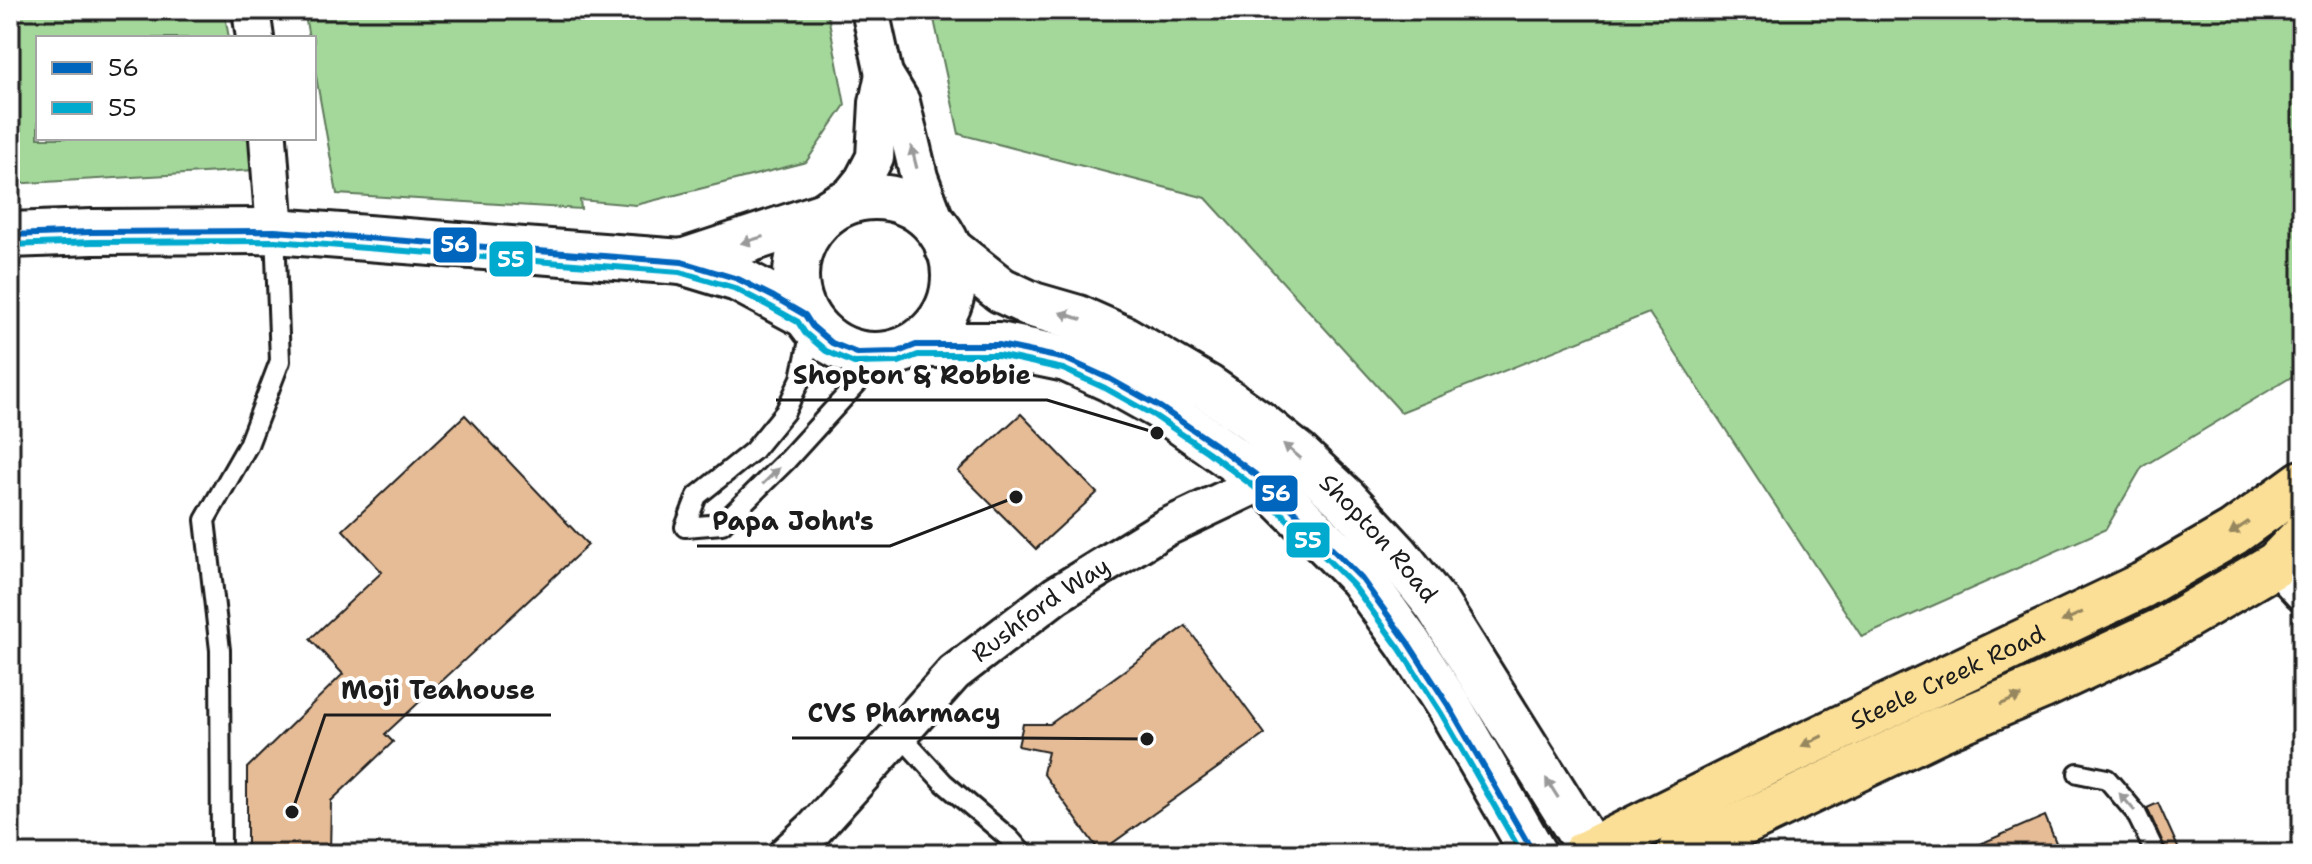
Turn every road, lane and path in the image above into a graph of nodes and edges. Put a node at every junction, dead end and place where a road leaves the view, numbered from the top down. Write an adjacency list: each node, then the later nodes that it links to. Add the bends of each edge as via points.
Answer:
1 (251, 10): 3 (street)
2 (870, 10): 4 (street)
3 (255, 36)
4 (884, 74): 6 (street, via 875,157 863,180); 9 (street, one-way to 4, via 919,177 901,102)
5 (268, 140): 7 (street)
6 (834, 209): 9 (street, via 867,197 894,198 918,210); 10 (street, one-way to 10); 11 (street, via 805,235 797,256 796,280)
7 (275, 231): 8 (street); 10 (street); 19 (lane, via 280,361 248,445 205,520 220,650)
8 (10, 235)
9 (944, 239): 12 (street, via 955,277 950,305 939,326); 18 (street, Shopton Road, one-way to 9, via 1437,605 1345,499 1257,422 1207,387 1123,338 1001,290)
10 (682, 262): 11 (street, via 738,279)
11 (808, 320): 12 (street, via 832,343 857,353); 12 (lane, one-way to 12, via 801,378 785,412 753,451 697,496 685,527 722,524 871,368)
12 (907, 349): 13 (street, Shopton Road, via 999,345 1066,359 1160,407)
13 (1264, 481): 16 (street, Rushford Way, via 1165,528 1056,595 954,673); 22 (street, Shopton Road, via 1361,578 1450,708)
14 (2302, 483): 18 (main road, Steele Creek Road, one-way to 18, via 2233,533 2143,585)
15 (2293, 564): 23 (main road, Steele Creek Road, one-way to 15, via 2161,631)
16 (899, 734): 20 (street, Rushford Way); 21 (lane)
17 (2078, 773): 24 (lane, one-way to 17, via 2136,813 2107,779)
18 (1590, 853)
19 (221, 854)
20 (787, 854)
21 (1023, 854)
22 (1534, 854)
23 (1679, 854)
24 (2156, 854)

